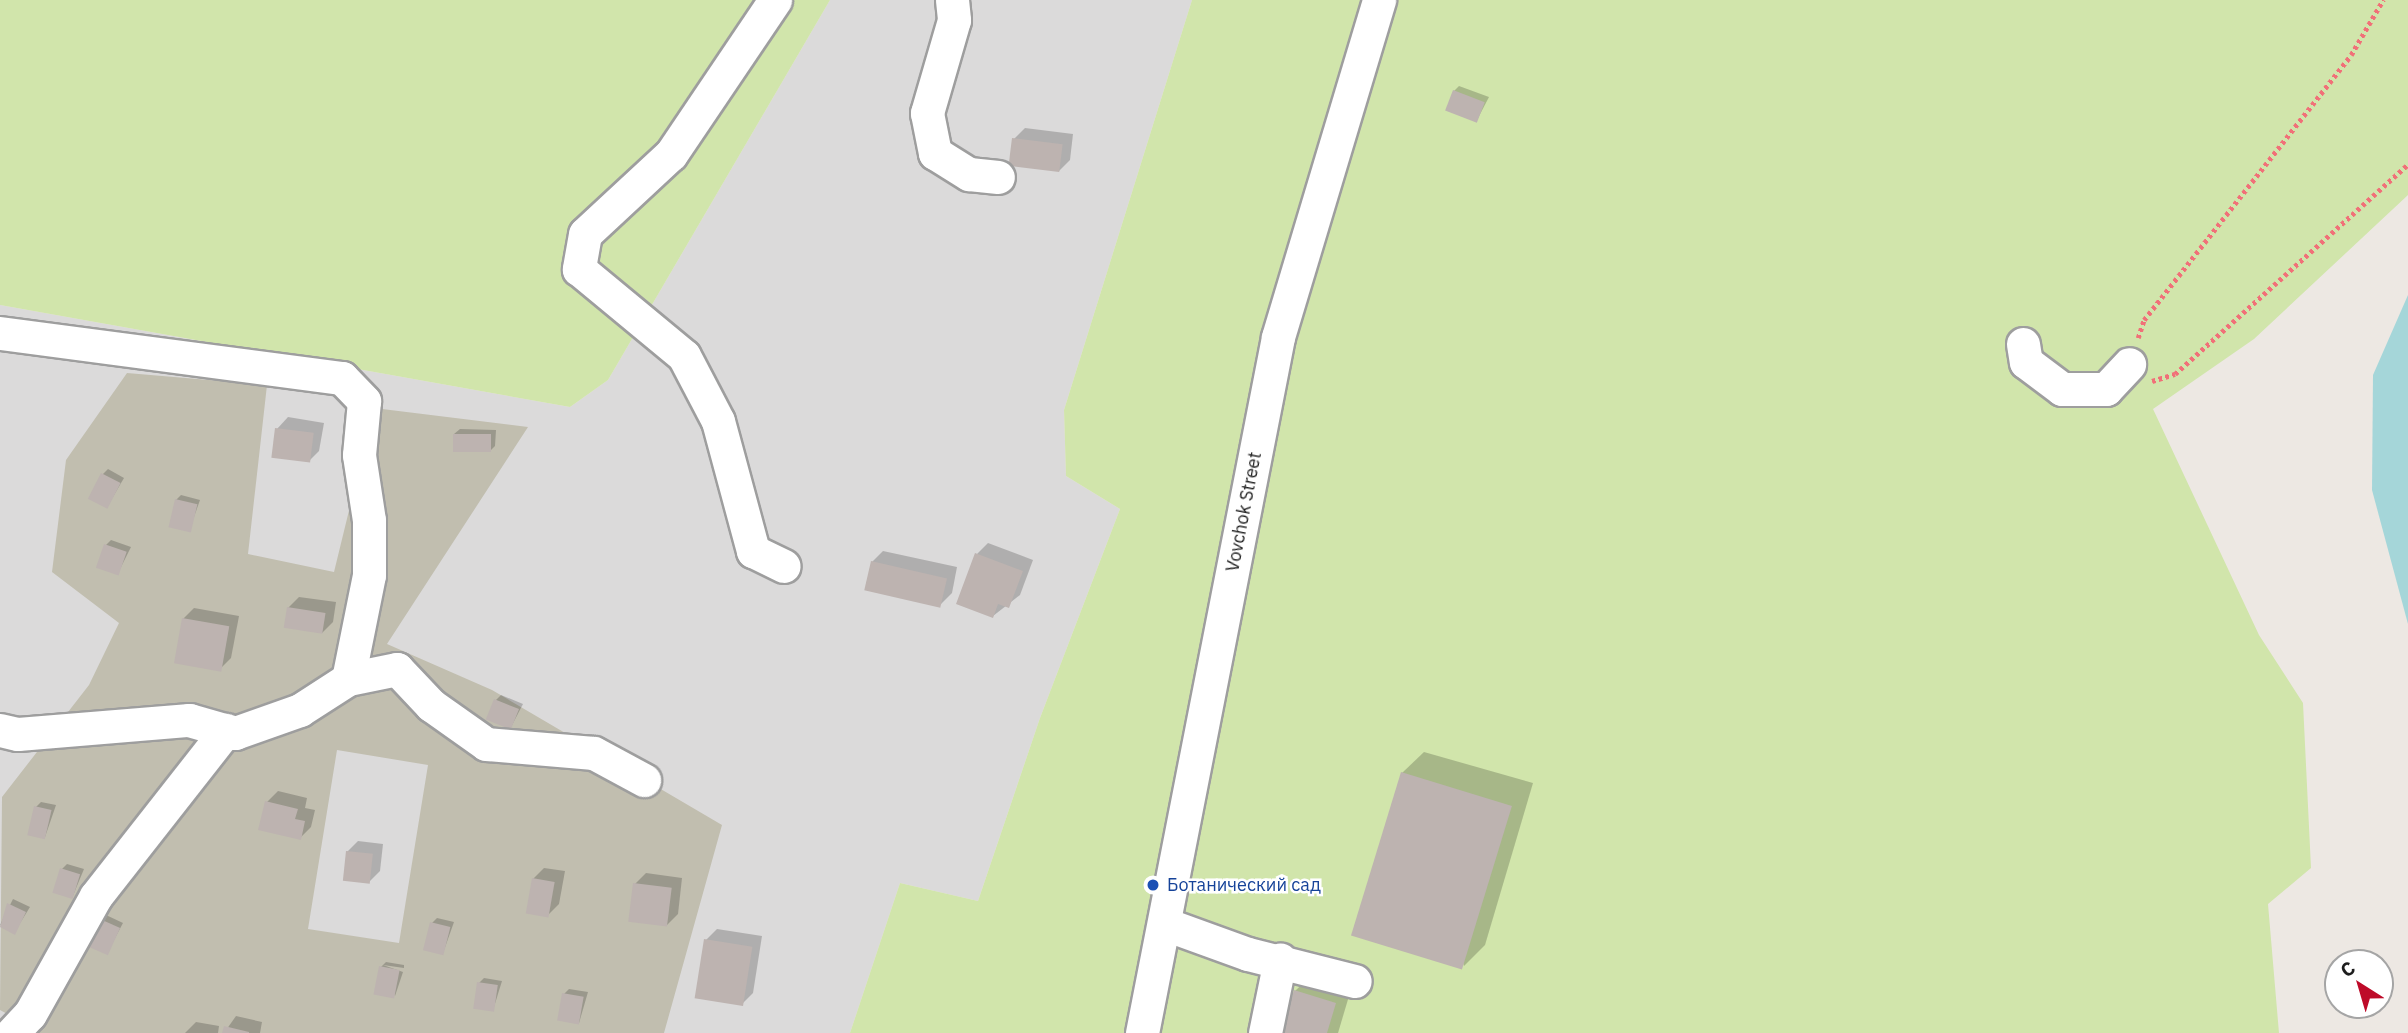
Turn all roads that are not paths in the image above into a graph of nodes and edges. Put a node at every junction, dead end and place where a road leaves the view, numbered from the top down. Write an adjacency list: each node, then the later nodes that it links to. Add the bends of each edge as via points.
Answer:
1 (775, 0): 8 (street, via 671,154 584,234 579,269 684,356 718,421 753,551)
2 (952, 0): 4 (street, via 954,20 927,113 935,153 969,174)
3 (1379, 0): 13 (street, Vovchok Street, via 1278,337)
4 (998, 177)
5 (0, 333): 9 (street, via 342,378 364,401 359,455 369,520 369,575)
6 (2023, 344): 7 (street, via 2026,362 2062,389 2106,388)
7 (2129, 364)
8 (784, 566)
9 (348, 679): 11 (street, via 300,710 235,733); 12 (street, via 397,669 431,705 486,744 594,753)
10 (0, 730): 11 (street, via 18,734 189,720)
11 (226, 730): 16 (street, via 96,895 30,1014)
12 (644, 780)
13 (1165, 924): 14 (street, via 1248,954); 17 (street, Vovchok Street)
14 (1280, 960): 15 (street); 18 (street)
15 (1355, 981)
16 (12, 1033)
17 (1142, 1033)
18 (1265, 1033)

